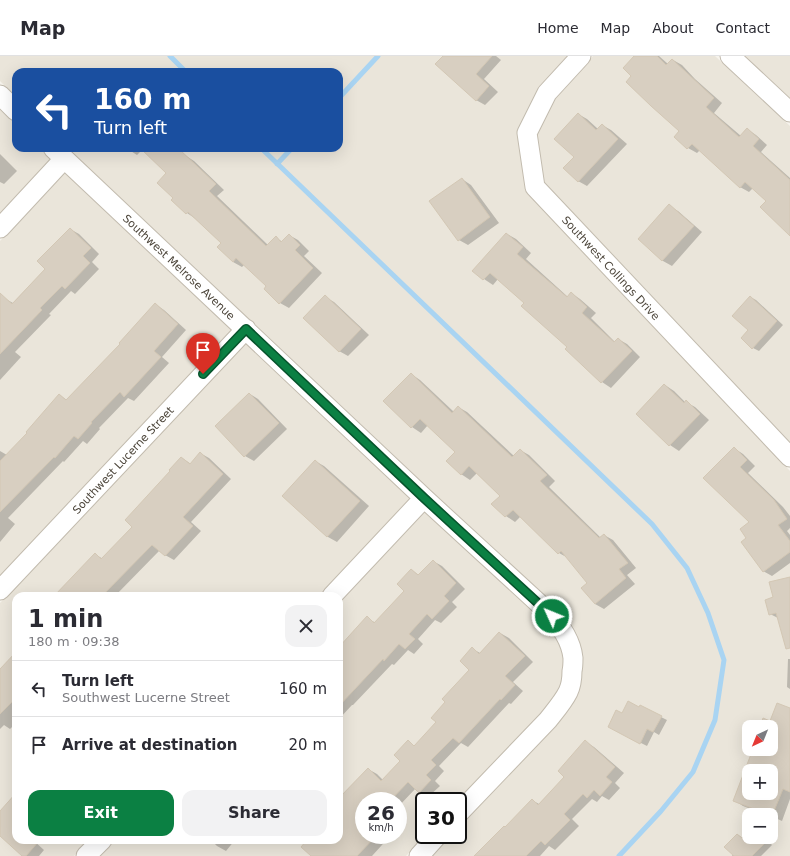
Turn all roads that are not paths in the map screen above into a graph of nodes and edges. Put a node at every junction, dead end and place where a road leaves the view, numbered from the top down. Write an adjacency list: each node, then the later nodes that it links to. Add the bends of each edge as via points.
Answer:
1 (581, 56): 9 (street, Southwest Collings Drive, via 548,93 527,133 535,187)
2 (730, 56): 5 (street)
3 (0, 95): 4 (street)
4 (12, 107)
5 (790, 112)
6 (59, 153): 7 (street); 8 (street, Southwest Melrose Avenue)
7 (0, 228)
8 (246, 329): 10 (street, Southwest Melrose Avenue); 11 (street, Southwest Lucerne Street)
9 (790, 457)
10 (424, 498): 12 (street); 13 (street, Southwest Melrose Avenue, via 546,610 565,634 573,659 569,691 561,703 548,720)
11 (0, 590)
12 (336, 592)
13 (467, 805)
14 (98, 844): 16 (street)
15 (429, 844): 17 (street)
16 (86, 856)
17 (418, 856)

